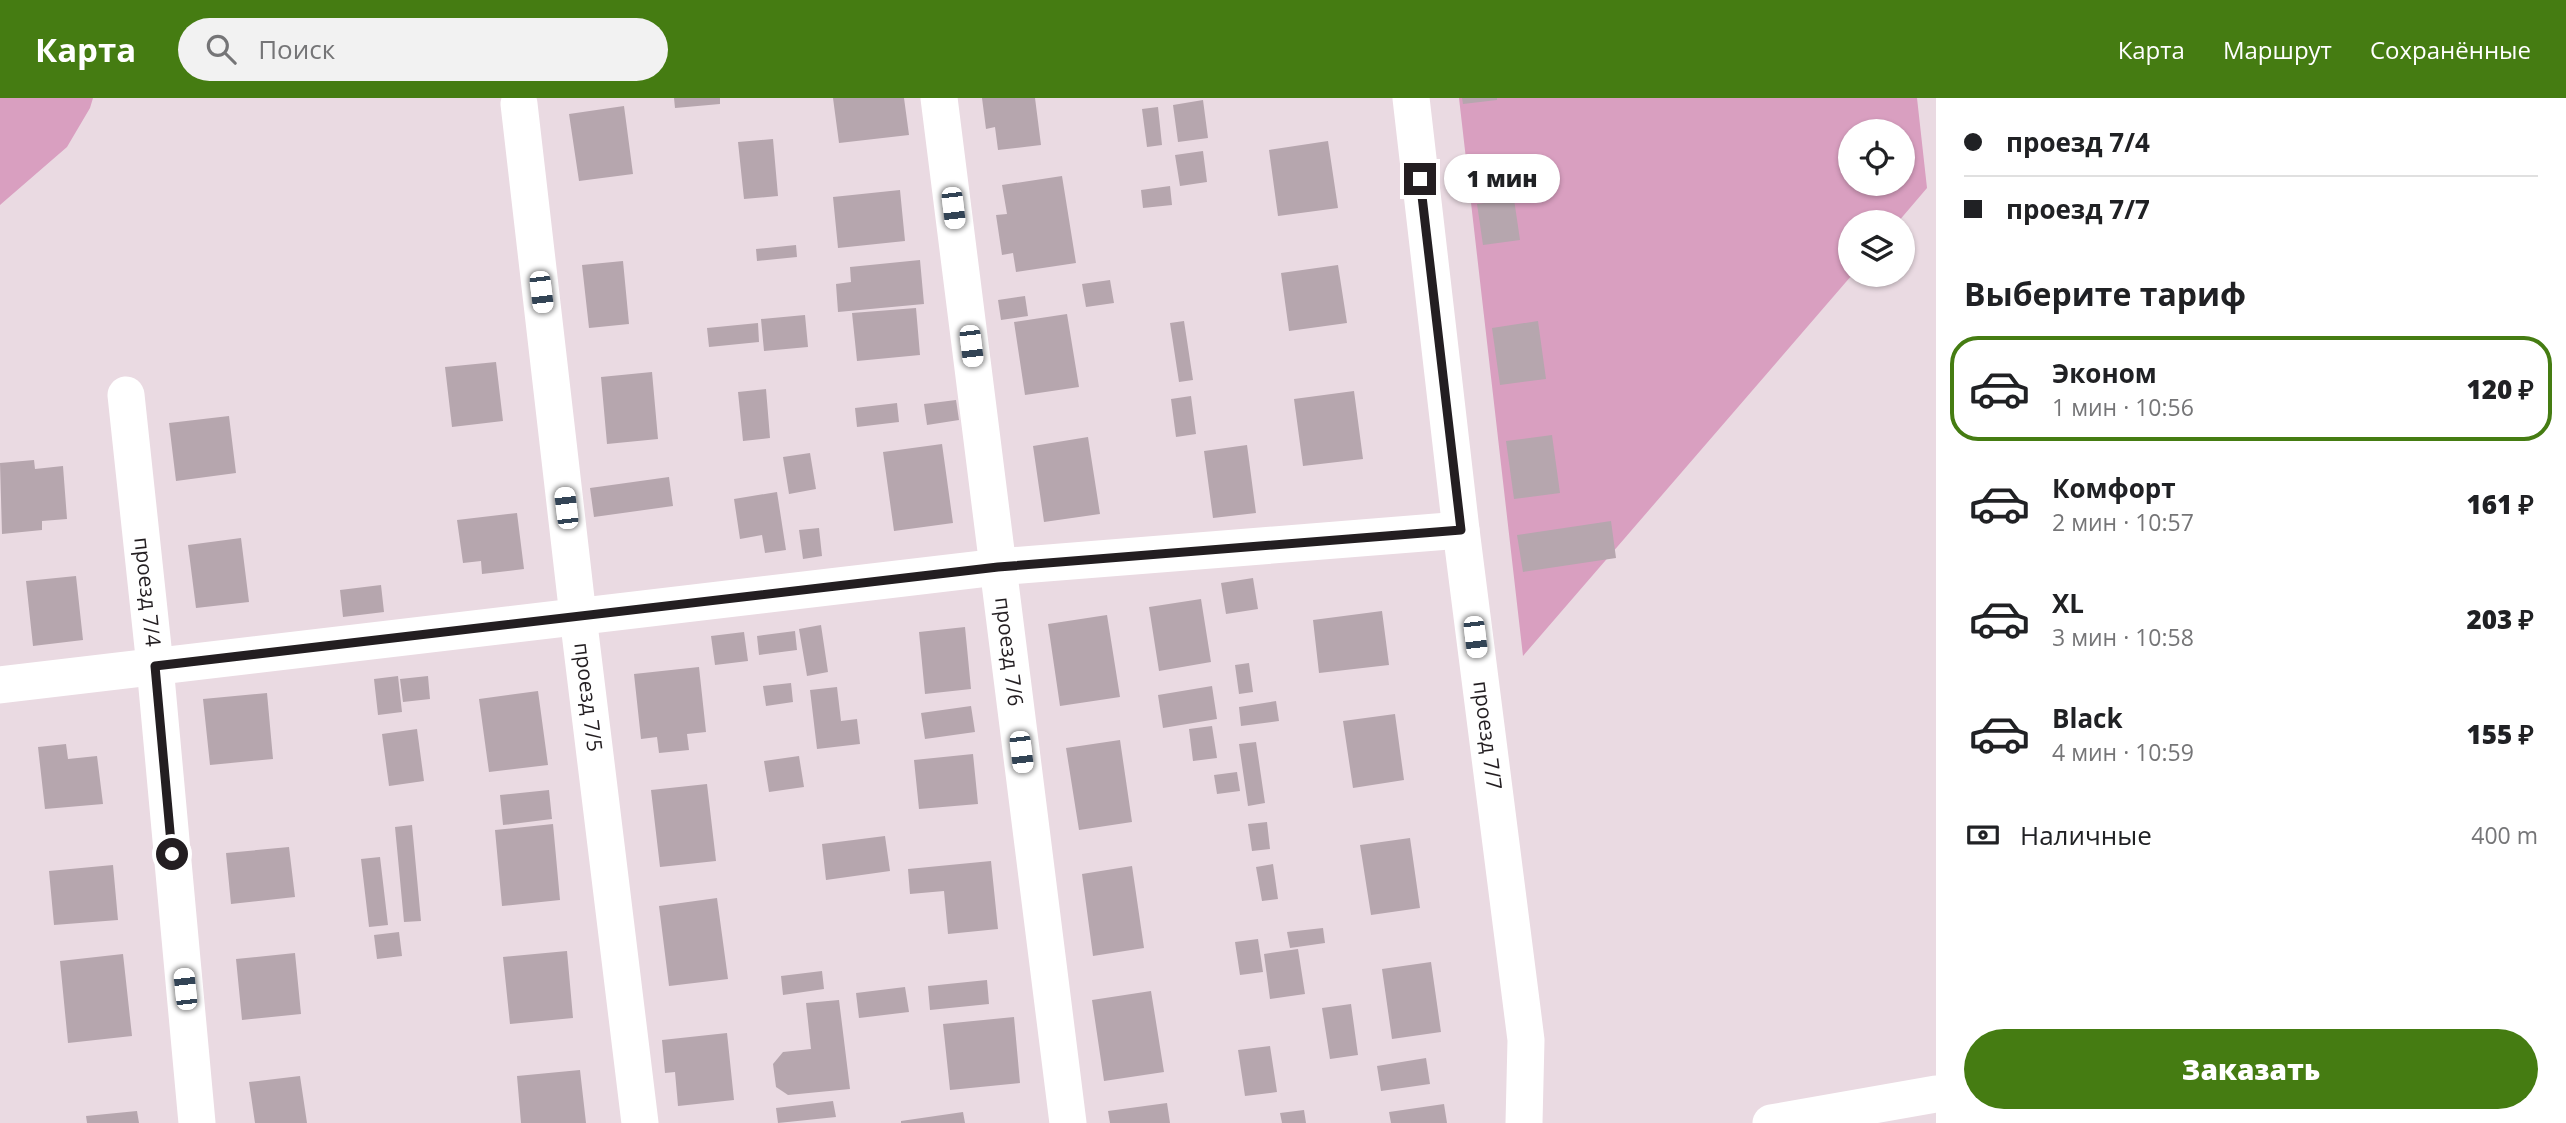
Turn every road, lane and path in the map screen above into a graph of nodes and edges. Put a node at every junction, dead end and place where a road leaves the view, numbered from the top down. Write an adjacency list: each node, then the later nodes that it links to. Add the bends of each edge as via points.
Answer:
1 (939, 98): 6 (street, проезд 7/6)
2 (1411, 98): 5 (street, проезд 7/7)
3 (519, 104): 7 (street, проезд 7/5)
4 (126, 395): 8 (street, проезд 7/4)
5 (1461, 530): 6 (street); 14 (street, проезд 7/7, via 1526,1040)
6 (998, 567): 7 (street); 13 (street, проезд 7/6)
7 (578, 616): 8 (street); 12 (street, проезд 7/5)
8 (155, 666): 9 (street); 11 (street, проезд 7/4)
9 (0, 685)
10 (1918, 1106): 15 (street)
11 (197, 1123)
12 (640, 1123)
13 (1068, 1123)
14 (1524, 1123)
15 (1771, 1123)

